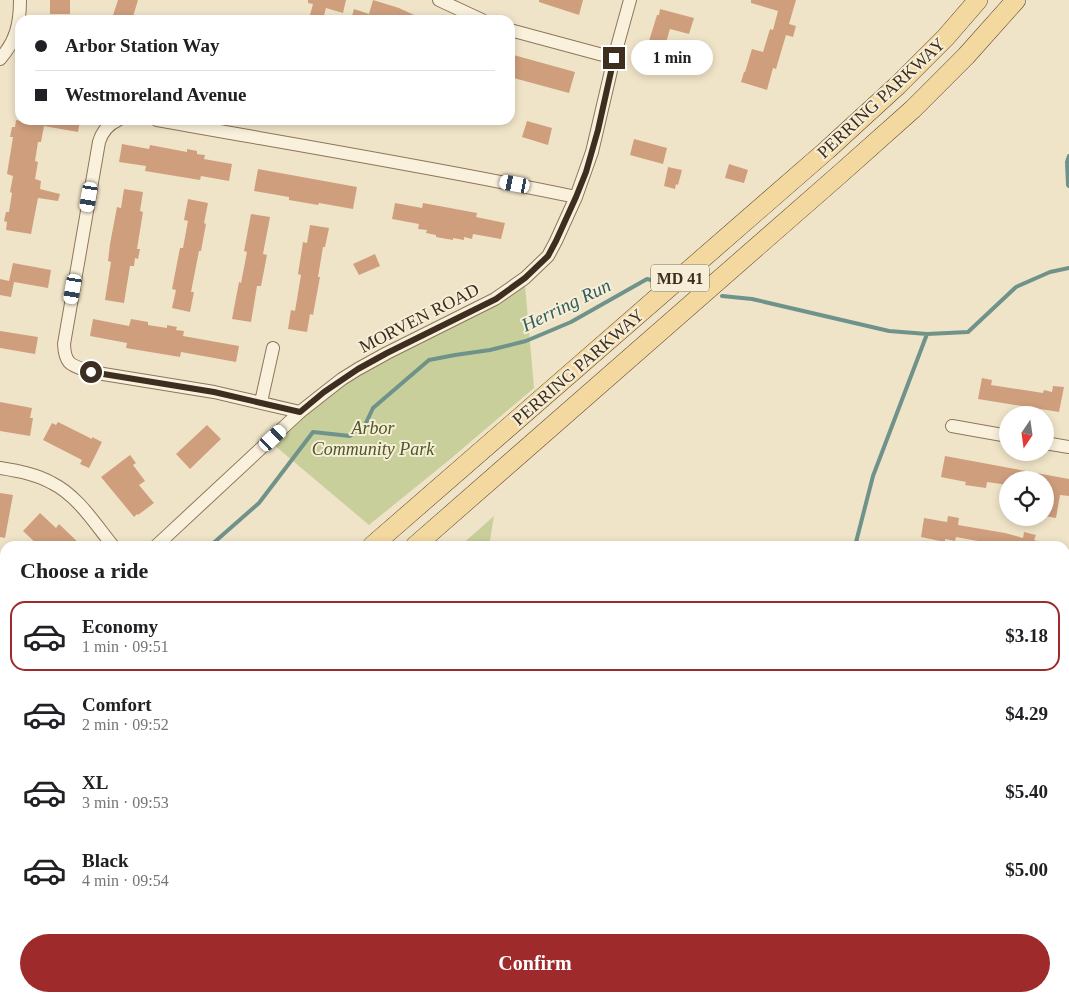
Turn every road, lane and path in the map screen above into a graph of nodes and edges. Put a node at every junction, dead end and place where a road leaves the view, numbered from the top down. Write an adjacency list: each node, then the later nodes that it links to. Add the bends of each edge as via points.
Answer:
1 (20, 0): 6 (street)
2 (439, 0): 7 (street)
3 (630, 0): 10 (street, MORVEN ROAD)
4 (978, 0): 25 (main road, PERRING PARKWAY / MD 41, via 898,85 827,150)
5 (1016, 0): 26 (main road, PERRING PARKWAY / MD 41, via 913,108)
6 (19, 15)
7 (471, 15)
8 (515, 31): 10 (street)
9 (15, 34): 11 (street)
10 (614, 58): 14 (street, MORVEN ROAD, via 592,152)
11 (0, 59)
12 (111, 125): 16 (street, via 98,142 64,344 65,357 74,366 91,372)
13 (186, 125): 14 (street)
14 (576, 197): 17 (street, MORVEN ROAD, via 548,256 525,278 496,299 358,369)
15 (273, 348): 16 (street)
16 (261, 402): 17 (street)
17 (300, 412): 24 (street, MORVEN ROAD)
18 (952, 426): 19 (street)
19 (999, 434)
20 (1054, 444): 21 (street)
21 (1069, 447)
22 (0, 468): 23 (street, via 32,474 52,483 84,510)
23 (109, 541)
24 (161, 541)
25 (378, 541)
26 (421, 541)

